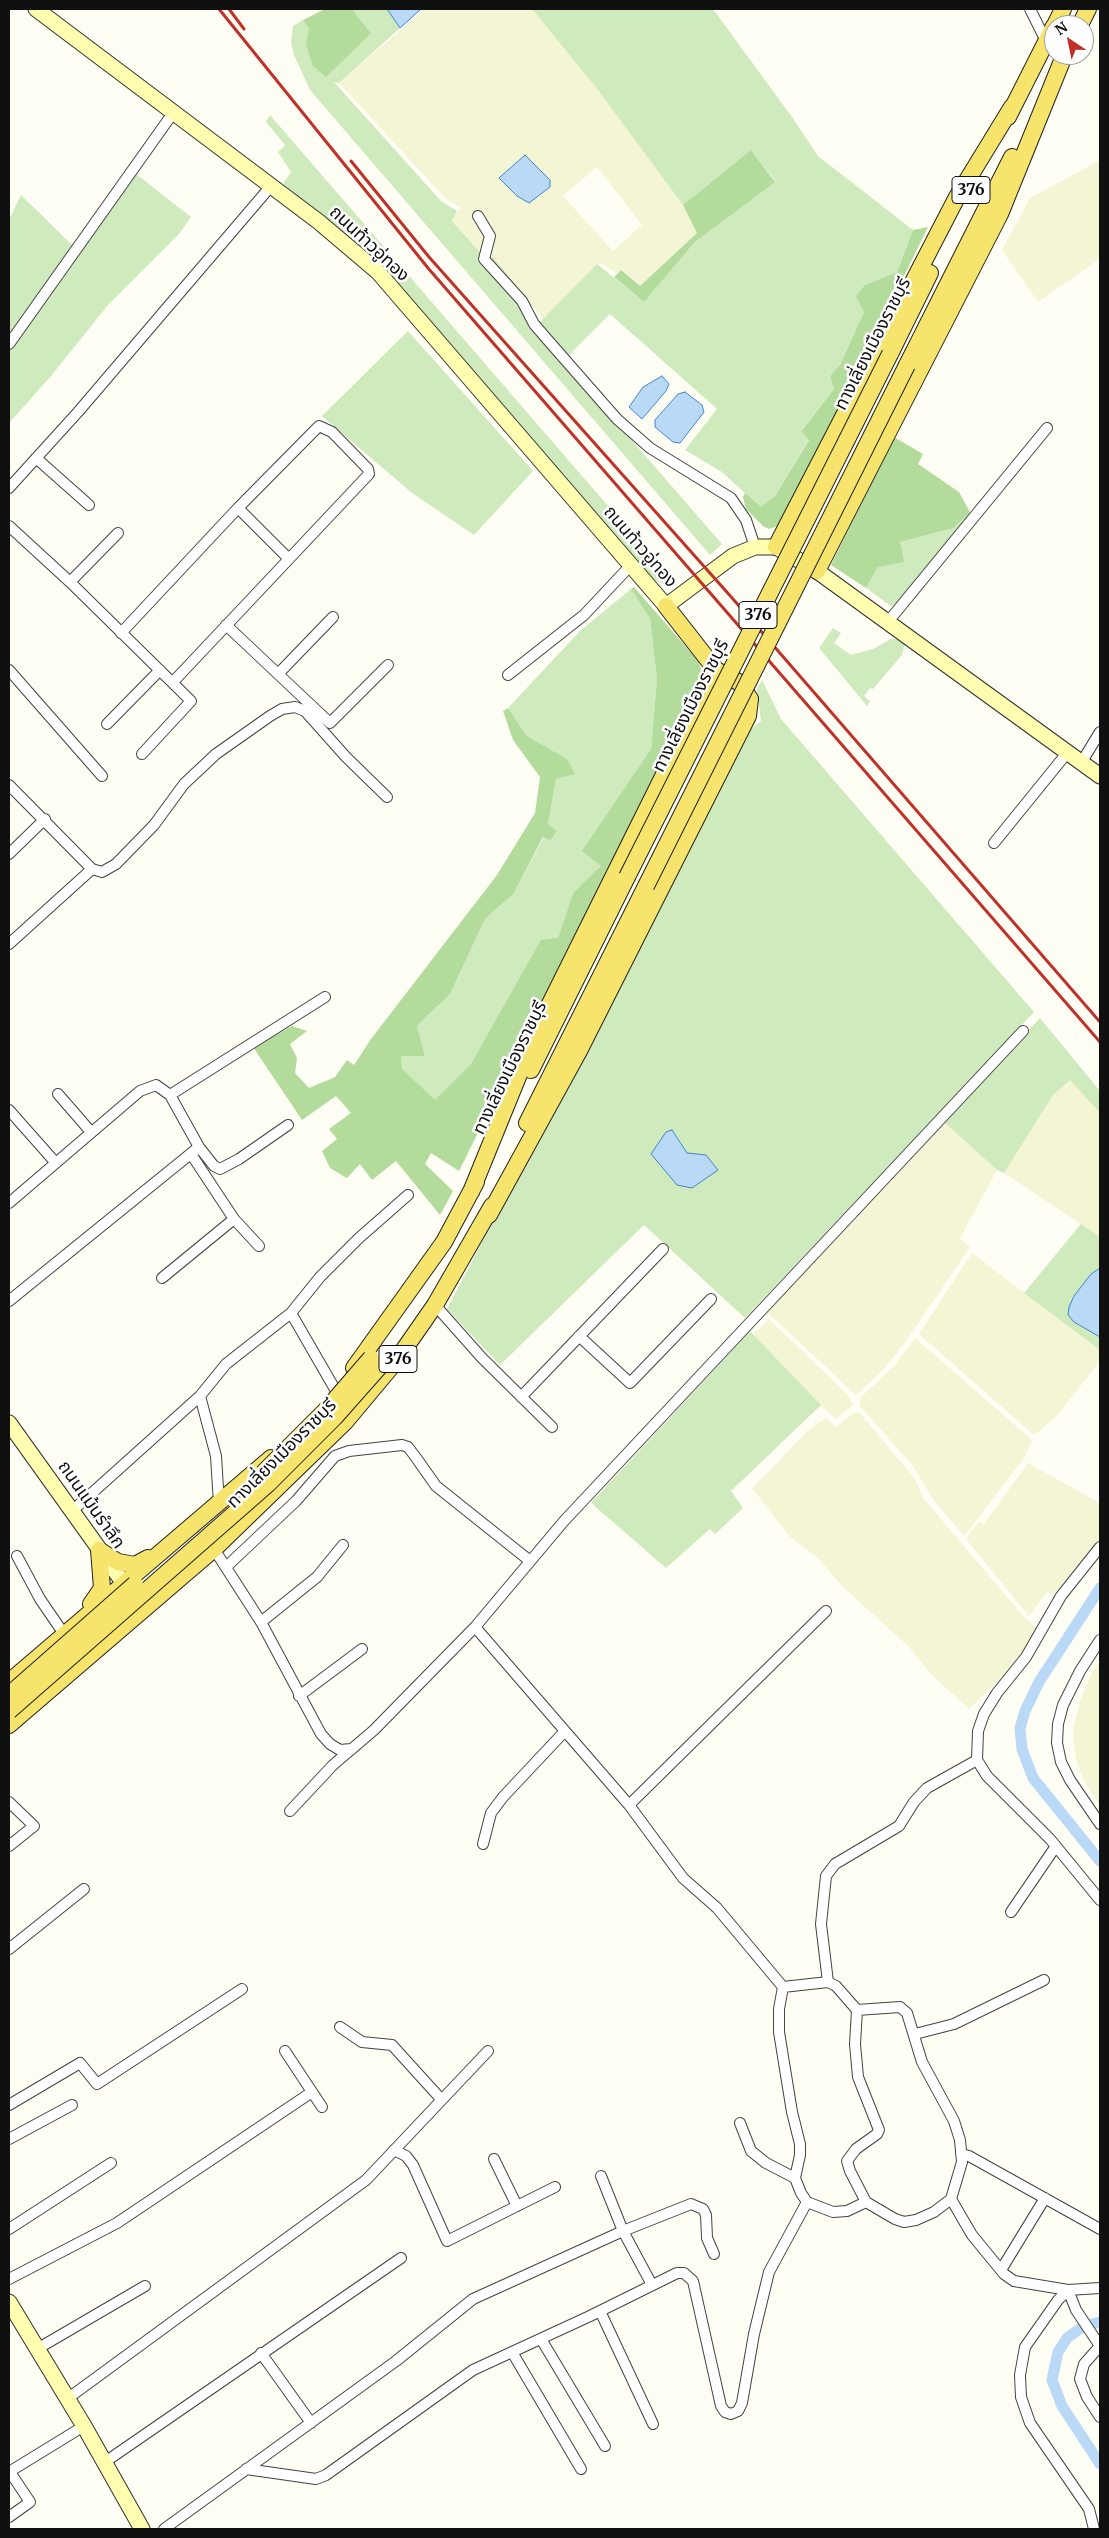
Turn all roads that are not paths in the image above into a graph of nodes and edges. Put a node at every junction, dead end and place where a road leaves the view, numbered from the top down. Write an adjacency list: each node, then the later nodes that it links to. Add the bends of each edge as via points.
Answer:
1 (36, 9): 8 (street, ถนนท้าวอู่ทอง)
2 (1030, 9): 3 (street)
3 (1044, 37)
4 (1044, 45): 7 (main road, ทางเลี่ยงเมืองราชบุรี / 376)
5 (1059, 65): 59 (main road, ทางเลี่ยงเมืองราชบุรี / 376, bridge)
6 (1060, 65): 23 (main road, via 1000,214)
7 (1012, 107): 20 (main road, via 957,197); 61 (main road, ทางเลี่ยงเมืองราชบุรี / 376, bridge)
8 (173, 113): 9 (street, ถนนท้าวอู่ทอง); 11 (street)
9 (271, 186): 13 (street); 22 (street, ถนนท้าวอู่ทอง, via 378,272)
10 (478, 216): 19 (street, via 490,236 484,259 522,301 534,324 618,419 650,448 731,498 746,520)
11 (9, 344)
12 (1047, 428): 27 (street)
13 (36, 458): 14 (street); 15 (street)
14 (9, 488)
15 (89, 505)
16 (238, 508): 21 (street); 21 (street, via 319,426 332,432 368,469 369,474); 29 (street)
17 (9, 526): 24 (street)
18 (118, 533): 24 (street)
19 (755, 547): 20 (street); 25 (street, via 733,556)
20 (776, 547): 23 (street)
21 (288, 558): 28 (street)
22 (630, 566): 25 (street, ถนนท้าวอู่ทอง); 34 (street, via 584,615)
23 (818, 571): 27 (street)
24 (70, 582): 29 (street)
25 (666, 606): 32 (main road)
26 (333, 617): 33 (street)
27 (887, 623): 39 (street)
28 (226, 625): 33 (street); 36 (street)
29 (121, 633): 31 (street)
30 (388, 665): 33 (street, via 330,723)
31 (160, 670): 36 (street); 37 (street)
32 (716, 670): 61 (main road, via 537,1030); 64 (main road, via 740,684 750,699 748,716 579,1051)
33 (278, 674)
34 (508, 675)
35 (11, 678): 42 (street)
36 (173, 682): 40 (street, via 191,701)
37 (107, 724)
38 (1100, 732): 41 (street)
39 (1067, 753): 41 (street); 47 (street)
40 (142, 754)
41 (1081, 763): 43 (street)
42 (102, 776)
43 (1100, 776)
44 (9, 786): 46 (street)
45 (387, 797): 49 (street, via 305,711 290,707 249,730 216,754 184,784 154,825 116,864 102,872)
46 (45, 819): 48 (street); 49 (street)
47 (994, 844)
48 (9, 854)
49 (92, 869): 50 (street)
50 (9, 944)
51 (325, 997): 54 (street)
52 (1023, 1031): 89 (street)
53 (58, 1094): 57 (street)
54 (170, 1095): 57 (street, via 156,1084 140,1091); 58 (street)
55 (9, 1110): 60 (street)
56 (288, 1125): 58 (street, via 220,1169)
57 (91, 1132): 60 (street)
58 (195, 1150): 65 (street); 71 (street)
59 (512, 1154): 64 (main road, ทางเลี่ยงเมืองราชบุรี / 376); 75 (main road, ทางเลี่ยงเมืองราชบุรี / 376, via 442,1276)
60 (55, 1162): 63 (street)
61 (471, 1192): 66 (main road, ทางเลี่ยงเมืองราชบุรี / 376)
62 (408, 1195): 73 (street, via 320,1276)
63 (9, 1202)
64 (489, 1214): 72 (main road, ทางเลี่ยงเมืองราชบุรี / 376)
65 (234, 1220): 67 (street); 69 (street)
66 (444, 1242): 75 (main road, ทางเลี่ยงเมืองราชบุรี / 376); 76 (main road, ทางเลี่ยงเมืองราชบุรี / 376)
67 (259, 1246)
68 (663, 1249): 74 (street)
69 (162, 1278)
70 (711, 1299): 74 (street, via 630,1383)
71 (9, 1301)
72 (435, 1305): 78 (street); 86 (main road, ทางเลี่ยงเมืองราชบุรี / 376, via 396,1361 345,1422)
73 (291, 1313): 76 (street); 77 (street, via 226,1364)
74 (579, 1336): 78 (street)
75 (376, 1362): 101 (main road, ทางเลี่ยงเมืองราชบุรี / 376, bridge, via 260,1476); 103 (main road, ทางเลี่ยงเมืองราชบุรี / 376, bridge, via 330,1423 268,1484)
76 (336, 1391): 81 (main road, ทางเลี่ยงเมืองราชบุรี / 376, via 272,1457)
77 (200, 1396): 81 (street, via 216,1456); 82 (street)
78 (521, 1397): 80 (street)
79 (9, 1423): 82 (street, ถนนแม้นรำลึก)
80 (552, 1427)
81 (219, 1504): 84 (main road, ทางเลี่ยงเมืองราชบุรี / 376)
82 (72, 1511): 87 (street, ถนนแม้นรำลึก)
83 (343, 1545): 95 (street, via 317,1577)
84 (169, 1546): 87 (main road, via 135,1566 118,1562); 91 (main road, ทางเลี่ยงเมืองราชบุรี / 376)
85 (1100, 1547): 107 (street, via 1061,1596 1026,1657 984,1714 978,1731)
86 (214, 1549): 90 (street); 92 (main road, ทางเลี่ยงเมืองราชบุรี / 376)
87 (99, 1550): 91 (street, ถนนแม้นรำลึก); 94 (main road, via 102,1588)
88 (17, 1556): 97 (street)
89 (530, 1561): 90 (street, via 436,1486 408,1447 402,1445 349,1451 335,1456 296,1501); 96 (street)
90 (226, 1567): 95 (street)
91 (123, 1583): 92 (street, ถนนแม้นรำลึก); 94 (main road, ทางเลี่ยงเมืองราชบุรี / 376)
92 (142, 1610): 104 (main road, ทางเลี่ยงเมืองราชบุรี / 376)
93 (826, 1611): 109 (street)
94 (83, 1616): 97 (main road, ทางเลี่ยงเมืองราชบุรี / 376)
95 (261, 1622): 102 (street)
96 (475, 1627): 105 (street); 106 (street, via 374,1730)
97 (64, 1634): 100 (main road, ทางเลี่ยงเมืองราชบุรี / 376)
98 (1100, 1640): 111 (street, via 1063,1705 1057,1742 1061,1762 1070,1780)
99 (362, 1649): 102 (street)
100 (9, 1682)
101 (9, 1695)
102 (299, 1696): 106 (street, via 330,1744 340,1750)
103 (9, 1710)
104 (9, 1725)
105 (565, 1731): 109 (street); 112 (street, via 491,1813)
106 (351, 1749): 110 (street)
107 (977, 1760): 114 (street, via 987,1776); 120 (street, via 927,1788 899,1826 835,1864 826,1876 821,1924)
108 (9, 1802): 113 (street, via 34,1826)
109 (629, 1805): 121 (street, via 683,1878 717,1908)
110 (290, 1811)
111 (1100, 1824)
112 (483, 1844)
113 (9, 1846)
114 (1056, 1846): 116 (street); 117 (street)
115 (84, 1889): 118 (street)
116 (1100, 1900)
117 (1011, 1912)
118 (9, 1949)
119 (1044, 1980): 125 (street, via 954,2024)
120 (828, 1982): 121 (street); 123 (street, via 836,1986)
121 (783, 1987): 140 (street, via 779,2032 800,2144)
122 (242, 1989): 130 (street, via 97,2084 80,2063)
123 (857, 2010): 125 (street, via 900,2008 907,2013); 145 (street, via 858,2078 879,2130 847,2161)
124 (340, 2027): 129 (street, via 362,2042 388,2044 395,2048)
125 (915, 2034): 136 (street, via 922,2062 954,2121)
126 (285, 2051): 128 (street)
127 (488, 2051): 129 (street)
128 (312, 2092): 132 (street); 153 (street, via 117,2223)
129 (441, 2099): 135 (street)
130 (9, 2104)
131 (72, 2105): 134 (street)
132 (322, 2107)
133 (740, 2123): 140 (street, via 751,2151)
134 (9, 2139)
135 (394, 2150): 146 (street, via 413,2164 447,2241); 165 (street, via 366,2180)
136 (961, 2154): 142 (street); 143 (street, via 962,2162)
137 (494, 2159): 146 (street)
138 (111, 2163): 147 (street)
139 (601, 2176): 149 (street)
140 (795, 2178): 144 (street)
141 (556, 2187): 146 (street)
142 (1044, 2198): 148 (street); 152 (street)
143 (951, 2199): 145 (street, via 934,2212 904,2222); 152 (street, via 972,2235)
144 (808, 2202): 145 (street, via 834,2212 847,2211); 155 (street, via 769,2272 738,2411 731,2414 721,2406 693,2281 684,2273 677,2273)
145 (866, 2202)
146 (517, 2206)
147 (9, 2229)
148 (1100, 2229)
149 (623, 2230): 150 (street, via 691,2204 706,2214 707,2238); 155 (street); 167 (street, via 473,2299)
150 (714, 2254)
151 (401, 2258): 164 (street)
152 (1001, 2270): 157 (street, via 1014,2281)
153 (9, 2279)
154 (144, 2286): 162 (street)
155 (652, 2286): 159 (street)
156 (1100, 2288): 157 (street)
157 (1068, 2290): 161 (street, via 1076,2310); 178 (street, via 1025,2347 1020,2375 1021,2397 1030,2422 1089,2509)
158 (11, 2310): 162 (street)
159 (600, 2311): 160 (street); 168 (street)
160 (542, 2339): 163 (street); 170 (street)
161 (1100, 2346): 166 (street, via 1084,2364 1080,2379)
162 (37, 2349): 165 (street)
163 (512, 2352): 172 (street, via 473,2370 326,2474 316,2478); 173 (street)
164 (261, 2353): 167 (street); 171 (street)
165 (67, 2399): 169 (street)
166 (1100, 2418)
167 (311, 2423): 172 (street)
168 (653, 2424)
169 (84, 2426): 171 (street); 174 (street)
170 (605, 2446)
171 (105, 2462): 176 (street)
172 (246, 2469): 177 (street)
173 (582, 2470)
174 (9, 2472): 175 (street, via 30,2502)
175 (9, 2516)
176 (142, 2529)
177 (164, 2529)
178 (1094, 2529)

